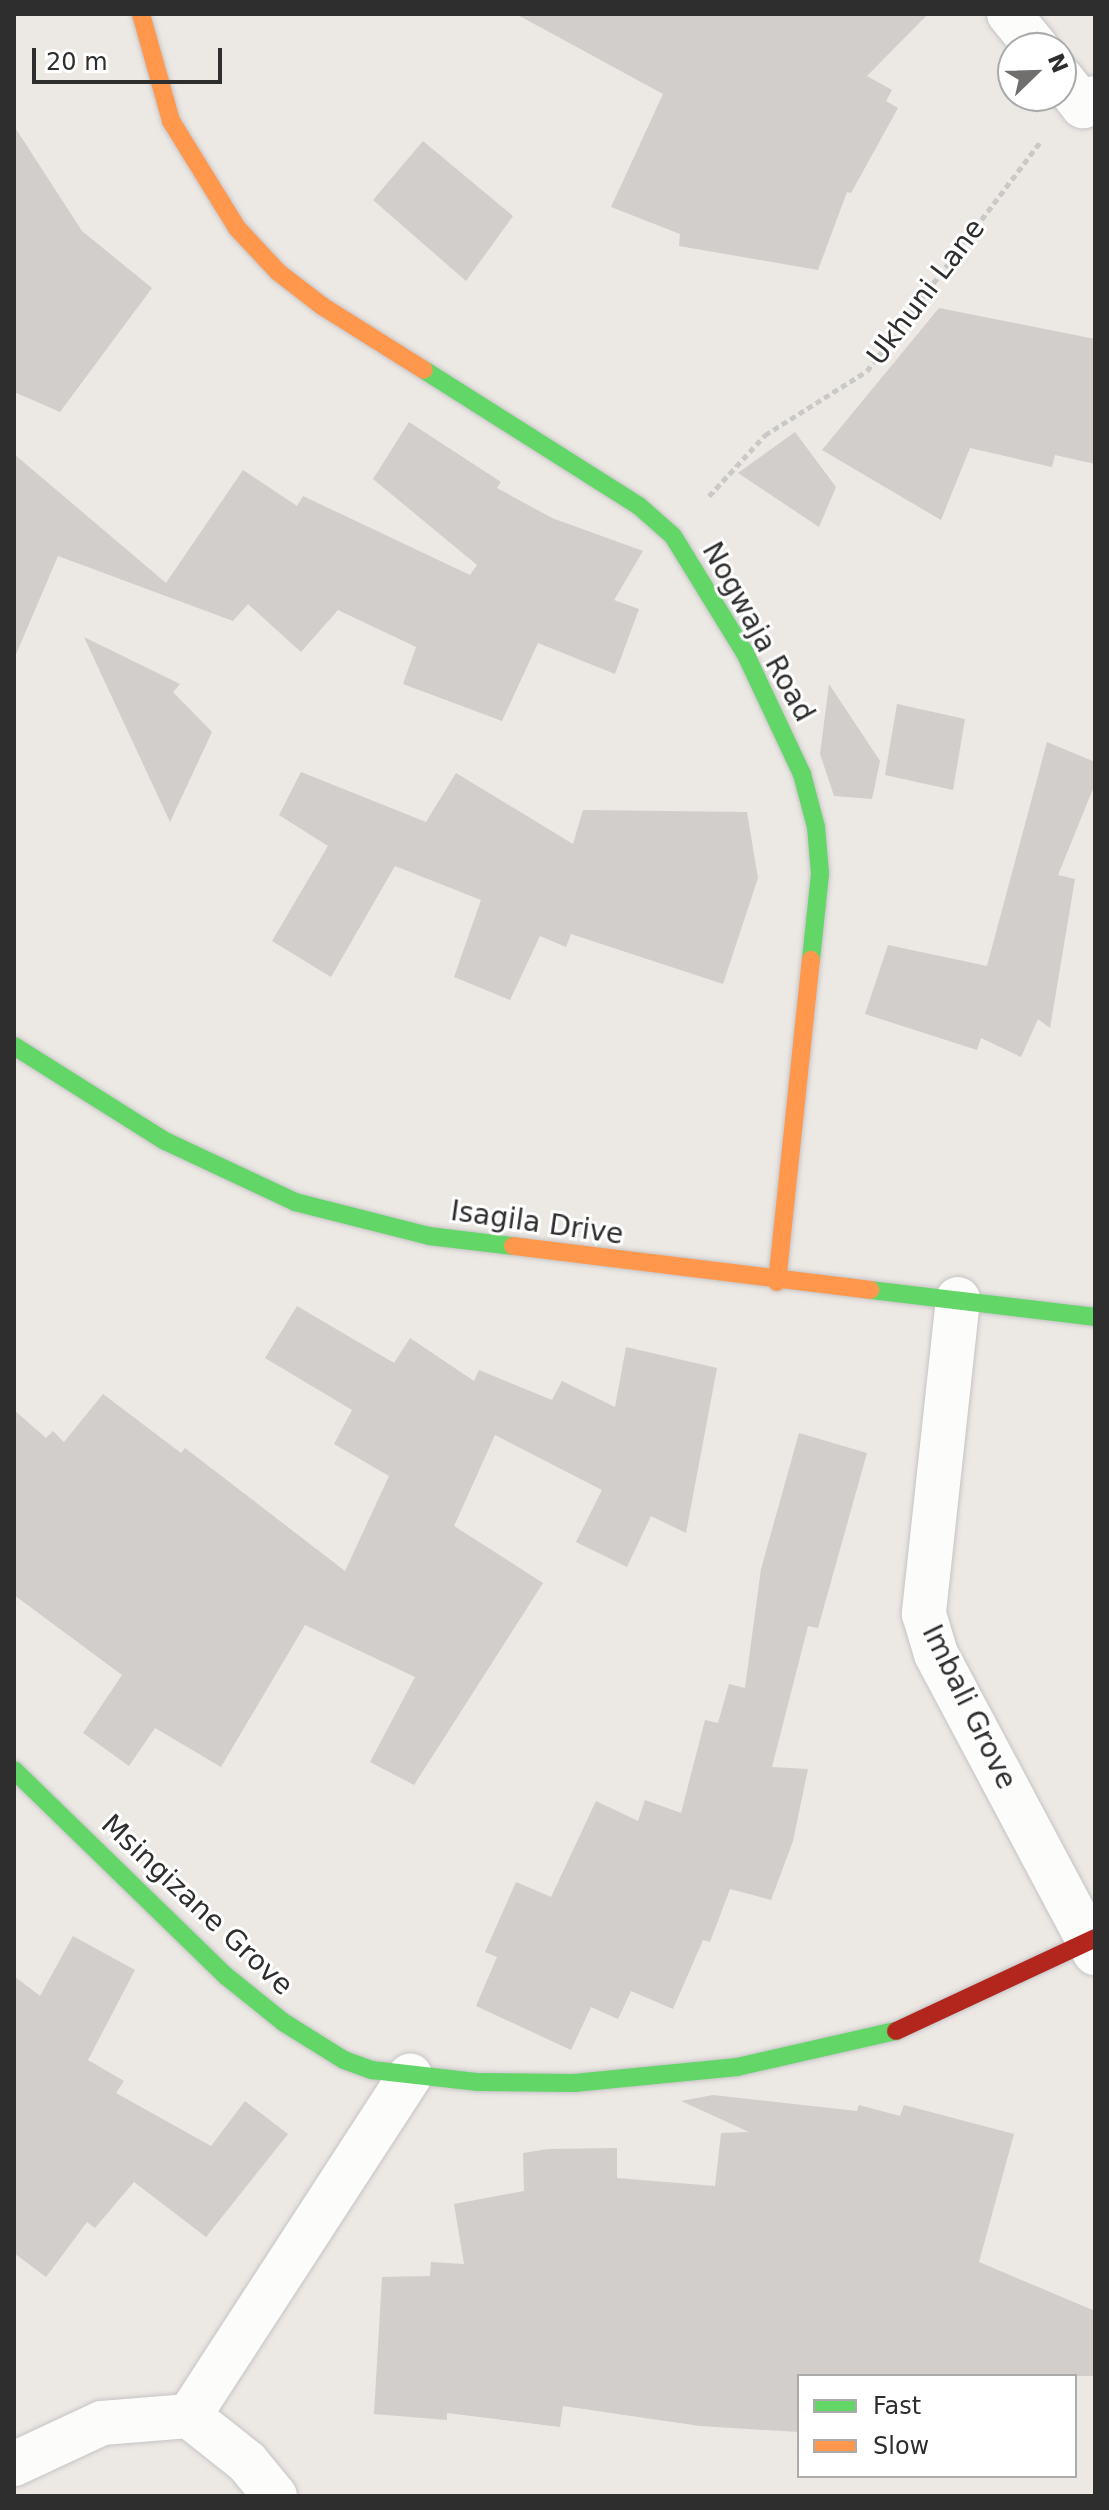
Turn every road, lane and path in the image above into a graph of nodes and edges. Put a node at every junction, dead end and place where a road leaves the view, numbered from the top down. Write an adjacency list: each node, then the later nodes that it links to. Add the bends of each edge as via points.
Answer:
1 (141, 14): 5 (street, Nogwaja Road, via 171,121 237,228 278,272 322,306 639,506)
2 (1009, 14): 3 (street)
3 (1024, 32)
4 (1080, 94): 5 (path, Ukhuni Lane, via 867,371 765,435)
5 (673, 536): 7 (street, Nogwaja Road, via 745,653 802,774 816,827 820,874)
6 (14, 1046): 7 (street, Isagila Drive, via 165,1141 295,1202 429,1236)
7 (777, 1282): 8 (street, Isagila Drive)
8 (958, 1299): 9 (street, Isagila Drive); 11 (street, Imbali Grove, via 924,1614 936,1654)
9 (1095, 1317)
10 (14, 1770): 12 (street, Msingizane Grove, via 226,1976 283,2022 344,2060)
11 (1092, 1944): 12 (street, Msingizane Grove, via 899,2030 737,2067 574,2083)
12 (410, 2076): 13 (street)
13 (189, 2416): 14 (street, via 102,2423); 15 (street, via 247,2462)
14 (14, 2464)
15 (275, 2496)

